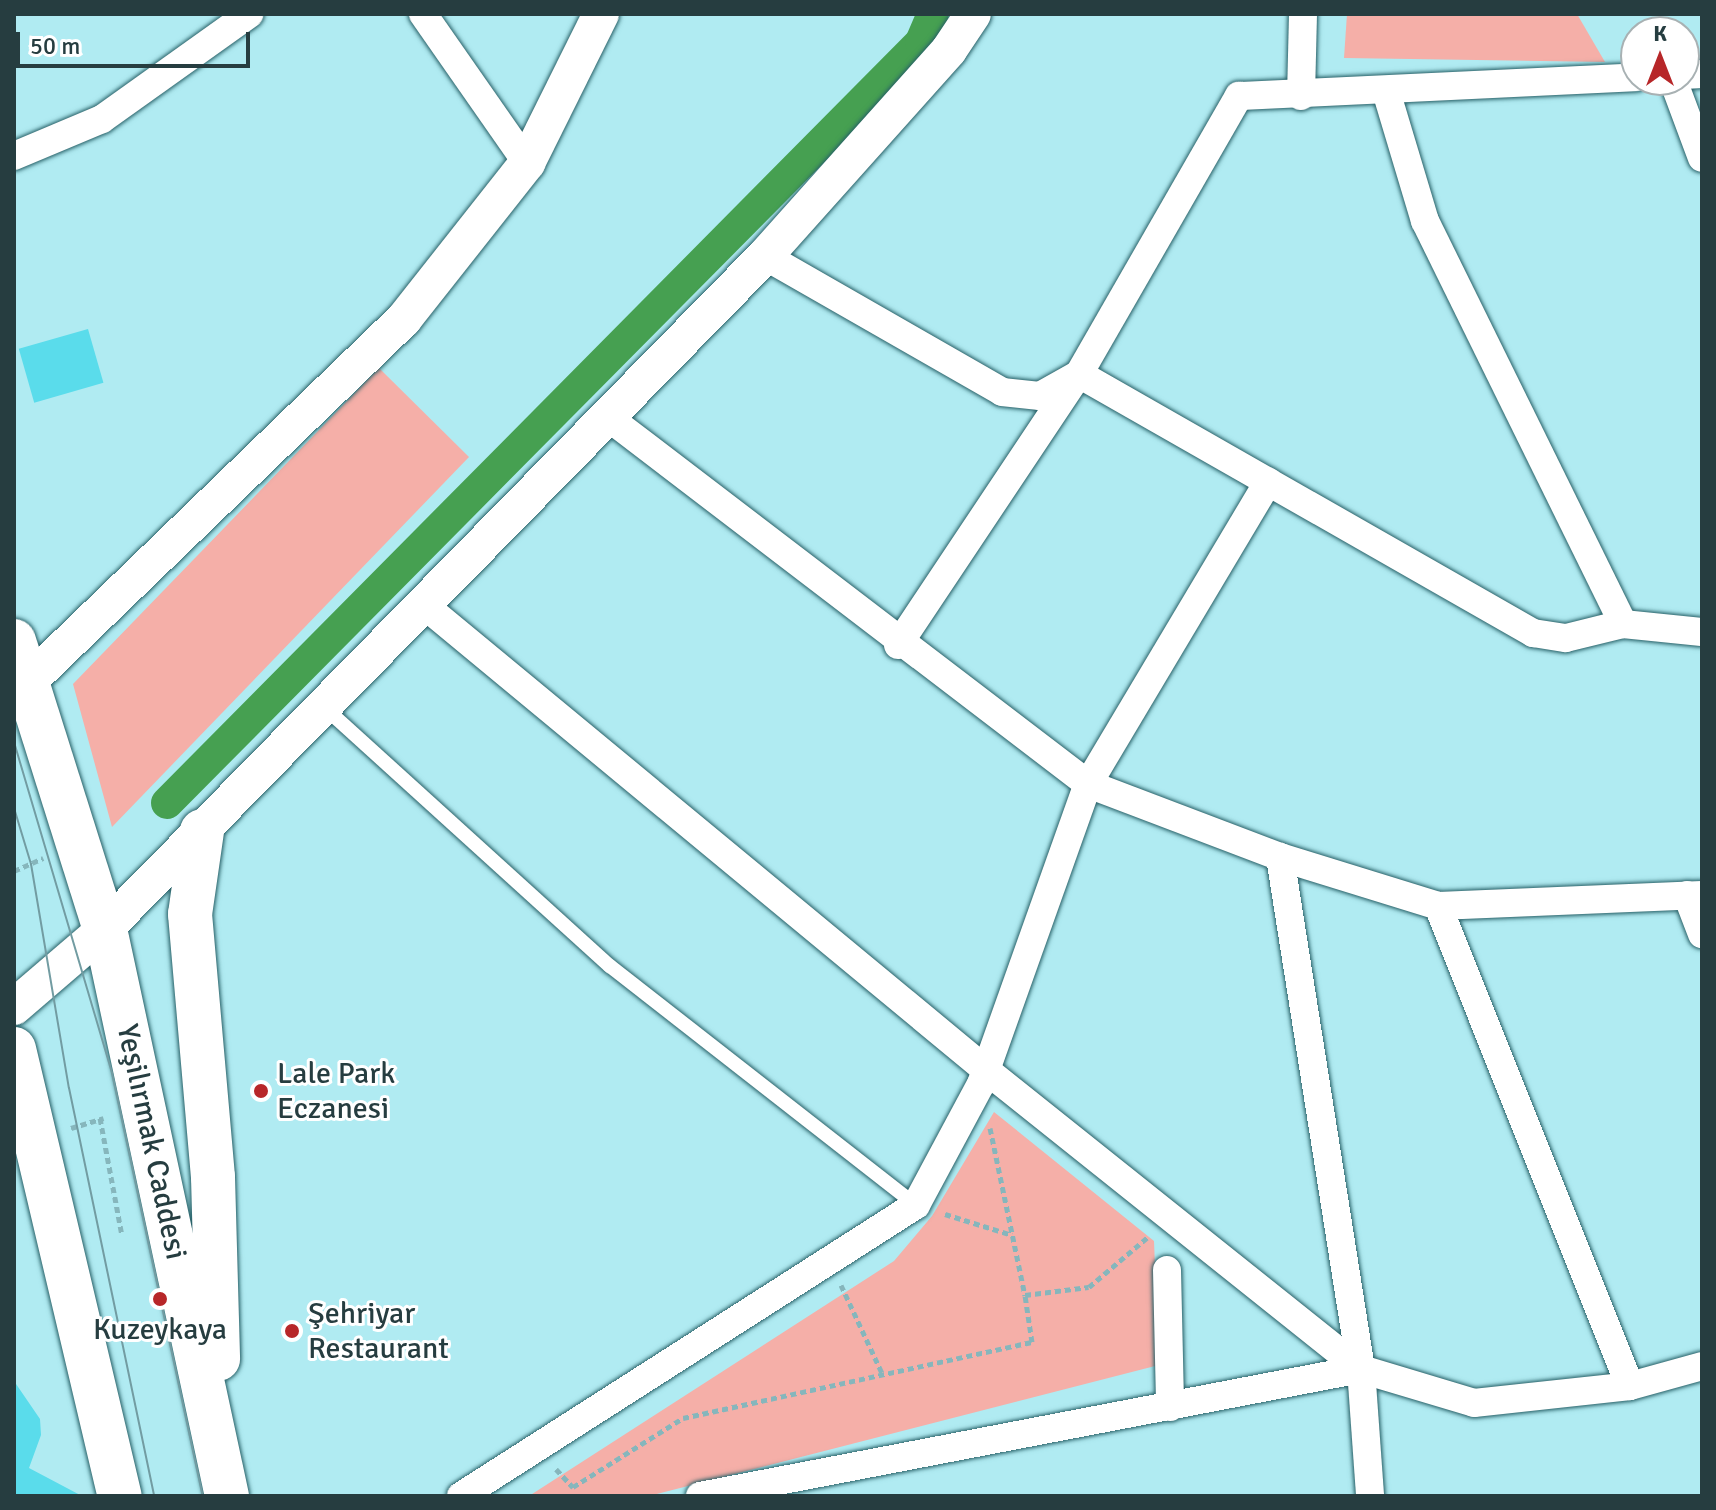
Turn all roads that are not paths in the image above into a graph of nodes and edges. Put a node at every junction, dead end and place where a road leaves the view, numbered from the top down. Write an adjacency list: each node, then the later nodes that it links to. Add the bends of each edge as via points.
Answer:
1 (249, 14): 10 (street, via 102,119)
2 (423, 14): 12 (street)
3 (601, 14): 12 (street)
4 (973, 14): 13 (street, via 949,50)
5 (1303, 14): 8 (street)
6 (1620, 78): 7 (street)
7 (1386, 91): 8 (street); 18 (street, via 1425,221)
8 (1301, 96): 14 (street, via 1239,96)
9 (1679, 96): 11 (street)
10 (14, 156)
11 (1702, 158)
12 (527, 163): 22 (street, via 404,319)
13 (765, 256): 14 (street, via 1002,392 1040,396); 15 (street)
14 (1079, 374): 16 (street); 21 (street)
15 (609, 418): 17 (street); 21 (street)
16 (1268, 482): 18 (street, via 1533,633 1566,638); 24 (street)
17 (424, 605): 23 (street); 33 (street)
18 (1623, 624): 19 (street)
19 (1702, 632)
20 (14, 641): 22 (main road, Yeşilırmak Caddesi)
21 (898, 645): 24 (street)
22 (25, 685): 29 (main road, Yeşilırmak Caddesi)
23 (324, 707): 25 (street); 35 (lane, via 610,966)
24 (1088, 784): 26 (street); 33 (street)
25 (202, 831): 29 (street); 41 (main road, via 190,914 213,1177)
26 (1280, 857): 28 (street); 38 (street)
27 (1695, 895): 28 (street); 30 (street)
28 (1438, 906): 39 (street)
29 (105, 929): 31 (street); 41 (main road, Yeşilırmak Caddesi)
30 (1702, 934)
31 (14, 1007)
32 (14, 1049): 34 (main road)
33 (983, 1077): 35 (street); 38 (street)
34 (25, 1129): 42 (main road)
35 (916, 1205): 43 (street)
36 (1167, 1270): 40 (street)
37 (1702, 1366): 39 (street)
38 (1361, 1369): 39 (street, via 1474,1403); 40 (street); 45 (street)
39 (1630, 1386)
40 (1170, 1407): 44 (street)
41 (224, 1485)
42 (120, 1496)
43 (461, 1496)
44 (700, 1496)
45 (1370, 1496)

